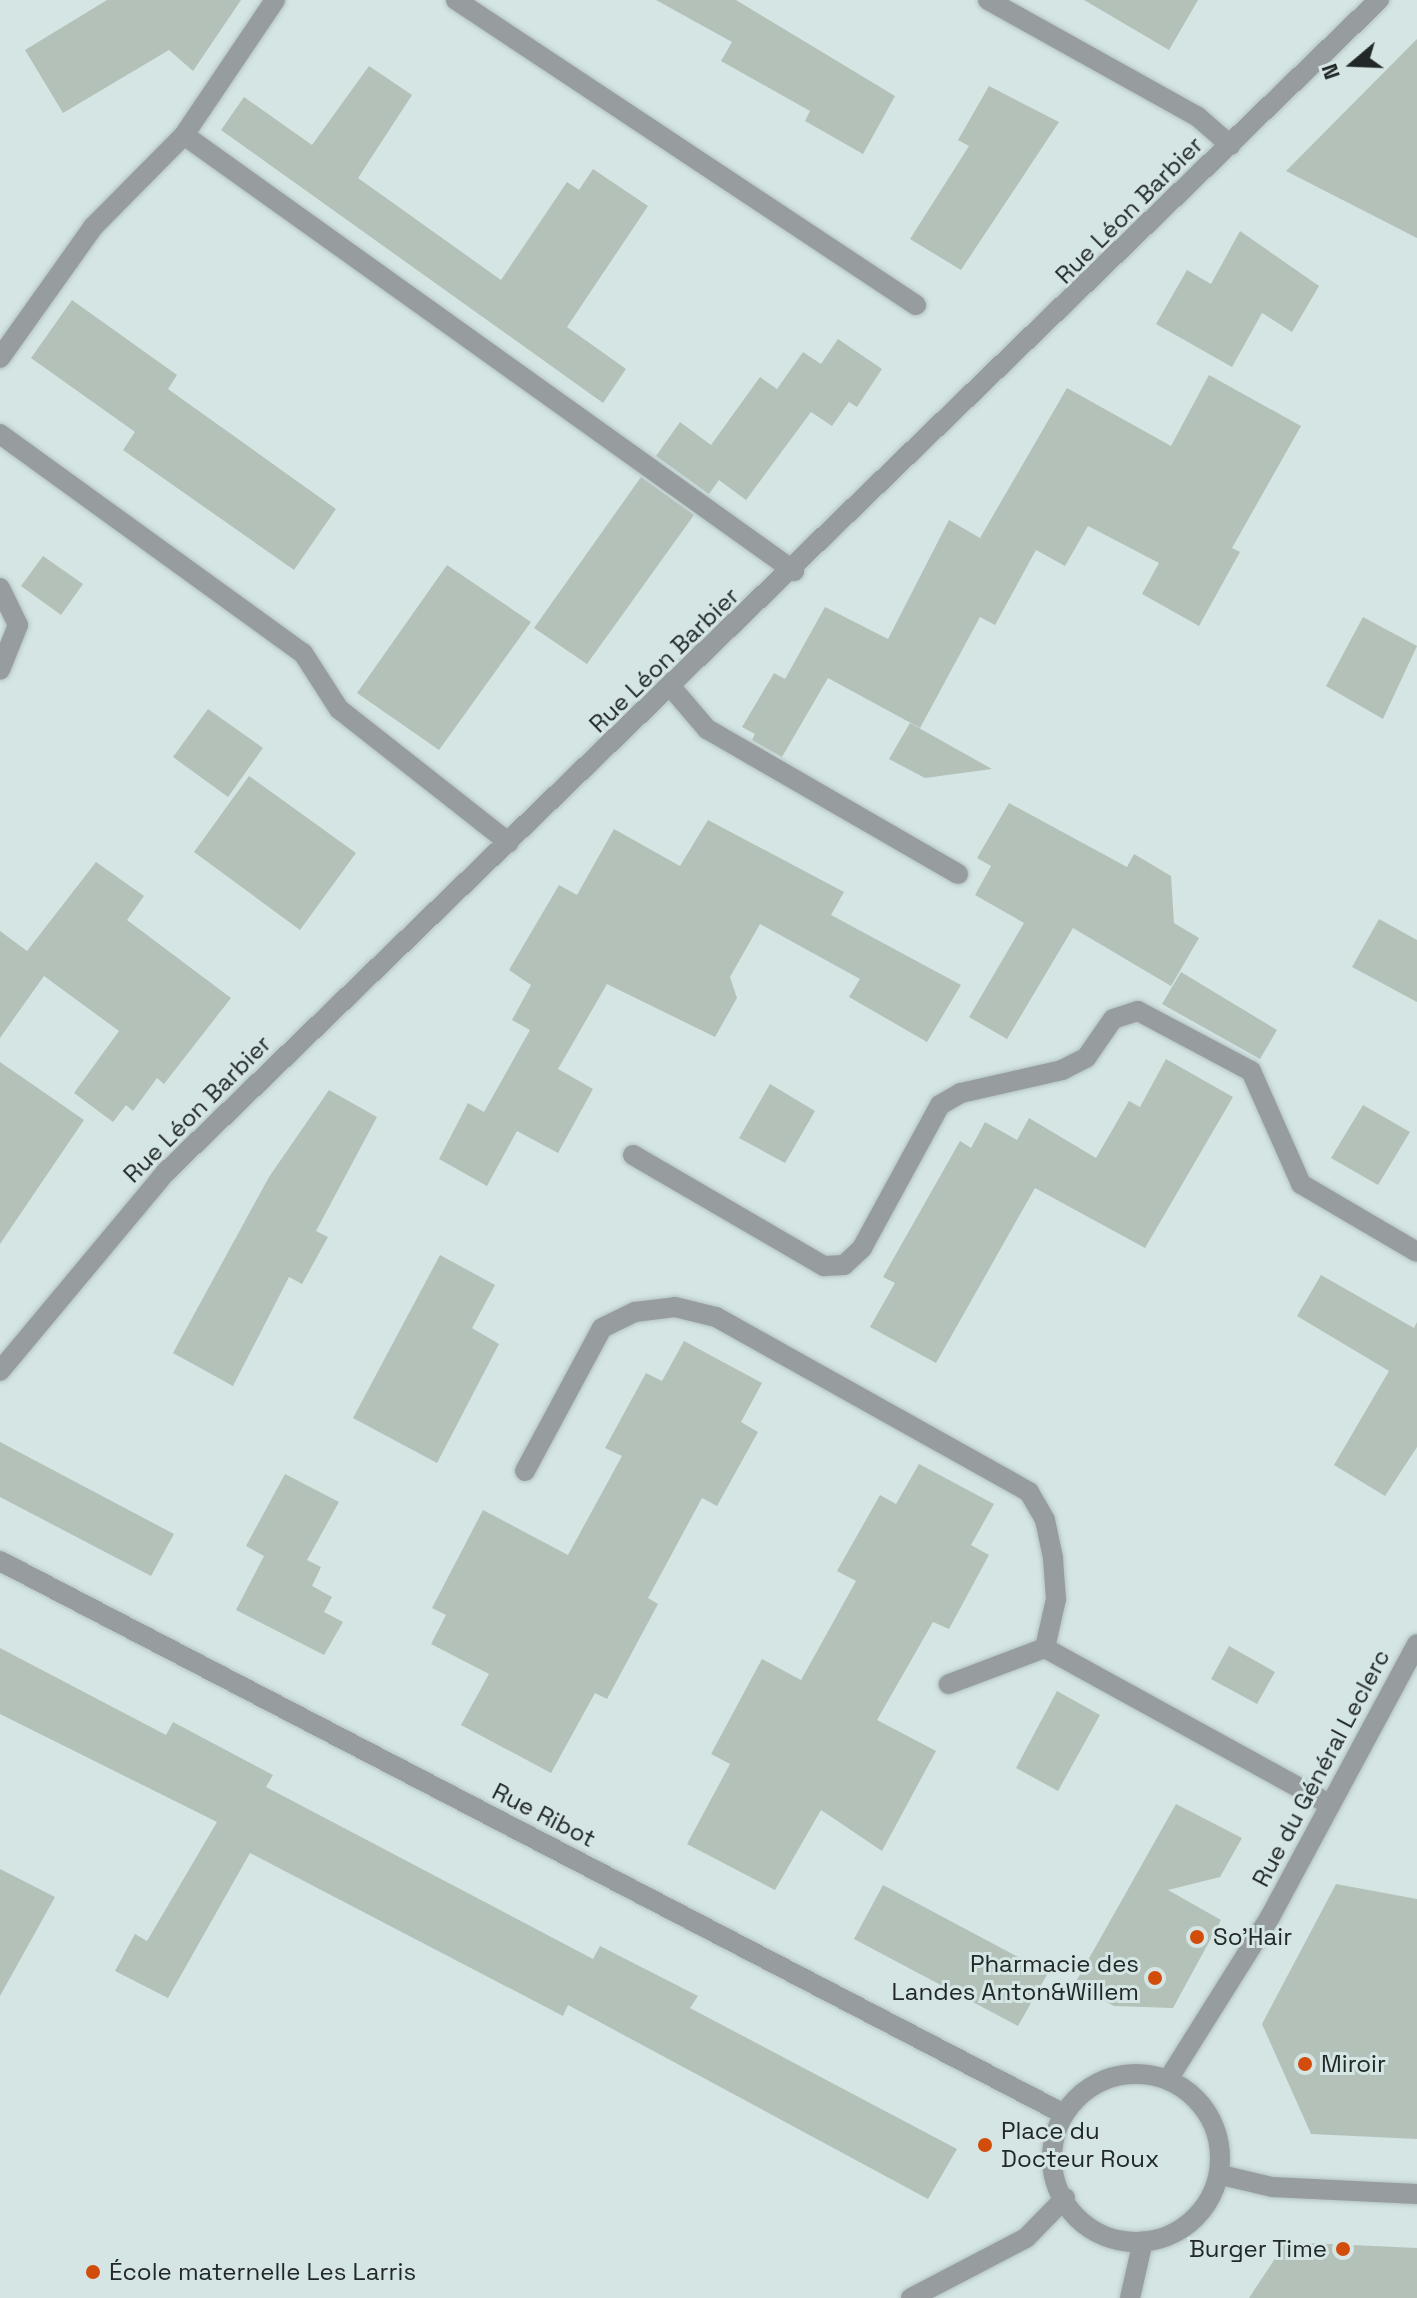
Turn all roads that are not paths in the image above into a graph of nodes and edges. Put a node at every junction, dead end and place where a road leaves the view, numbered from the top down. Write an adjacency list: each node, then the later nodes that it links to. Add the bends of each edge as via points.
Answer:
1 (275, 0): 5 (street)
2 (456, 0): 7 (street)
3 (988, 0): 6 (street, via 1198,117)
4 (1379, 0): 6 (street, Rue Léon Barbier)
5 (184, 135): 8 (street, via 93,227); 10 (street)
6 (1230, 145): 10 (street, Rue Léon Barbier)
7 (916, 305)
8 (0, 358)
9 (0, 434): 14 (street, via 303,653 339,709)
10 (794, 571): 13 (street, Rue Léon Barbier)
11 (0, 588): 12 (street, via 18,625)
12 (0, 670)
13 (672, 688): 14 (street, Rue Léon Barbier); 15 (street, via 707,729)
14 (509, 843): 18 (street, Rue Léon Barbier, via 166,1172)
15 (958, 874)
16 (633, 1155): 17 (street, via 824,1266 844,1265 862,1248 940,1105 961,1093 1062,1070 1086,1058 1113,1019 1138,1011 1251,1071 1301,1184)
17 (1417, 1252)
18 (0, 1371)
19 (525, 1471): 22 (street, via 602,1328 635,1312 675,1307 716,1317 1029,1492 1045,1520 1053,1559 1056,1599)
20 (0, 1561): 26 (street, Rue Ribot)
21 (1417, 1644): 24 (street, Rue du Général Leclerc)
22 (1045, 1648): 23 (street); 24 (street)
23 (949, 1684)
24 (1330, 1805): 25 (street, Rue du Général Leclerc, via 1195,2046)
25 (1169, 2078): 26 (street, via 1120,2075 1098,2083); 27 (street, via 1204,2108)
26 (1064, 2114): 29 (street, via 1051,2156)
27 (1221, 2175): 28 (street, via 1272,2187); 30 (street, via 1181,2229)
28 (1417, 2194)
29 (1065, 2198): 30 (street, via 1095,2231); 31 (street, via 1026,2238)
30 (1143, 2241): 32 (street)
31 (911, 2298)
32 (1130, 2298)

